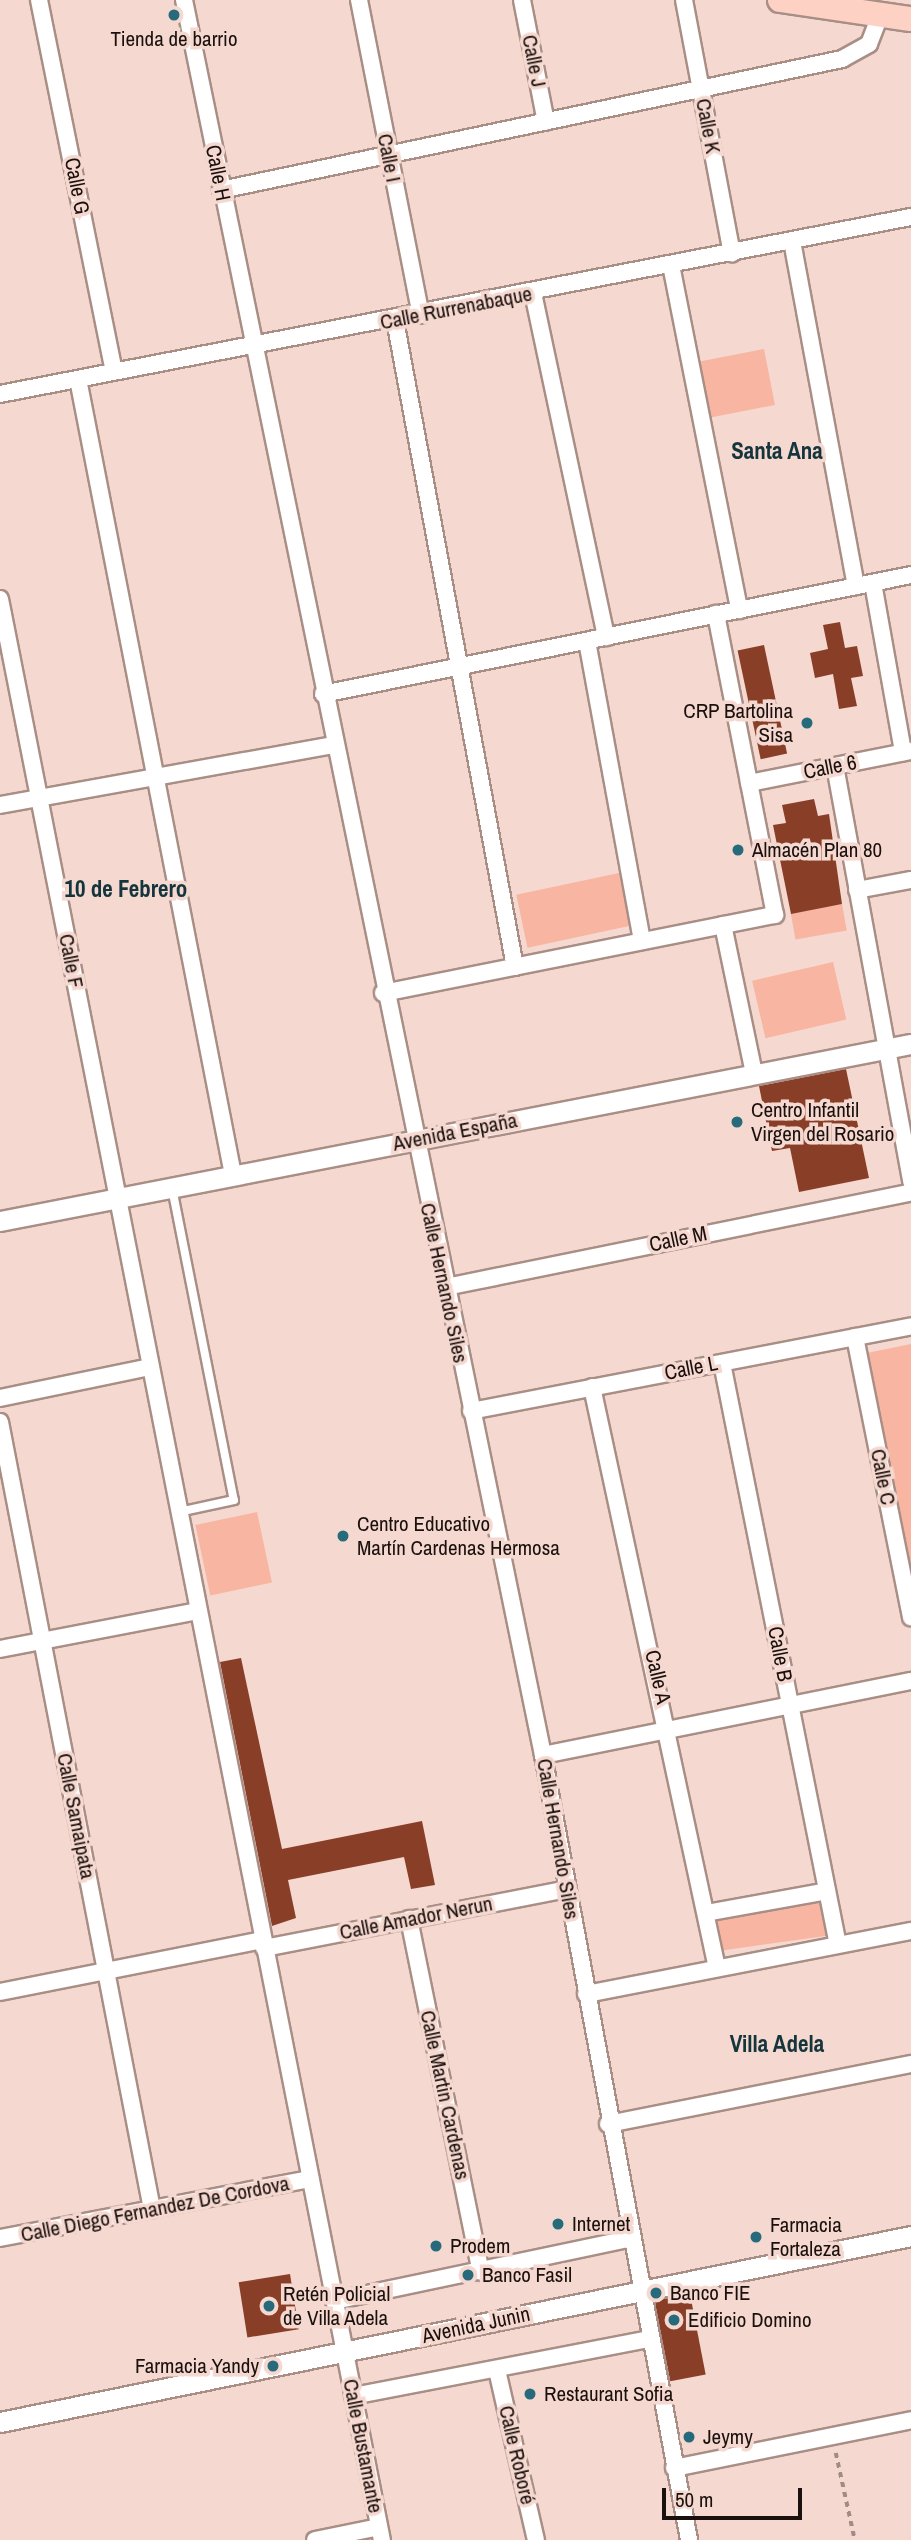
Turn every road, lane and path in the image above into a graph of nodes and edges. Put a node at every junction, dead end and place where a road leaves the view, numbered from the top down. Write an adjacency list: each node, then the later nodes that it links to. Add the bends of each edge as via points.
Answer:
1 (39, 0): 21 (street, Calle G)
2 (184, 0): 12 (street, Calle H)
3 (359, 0): 11 (street, Calle I)
4 (522, 0): 10 (street, Calle J)
5 (684, 0): 9 (street, Calle K)
6 (780, 0): 7 (main road)
7 (880, 15): 8 (main road); 9 (street, via 876,35 858,53)
8 (911, 19)
9 (700, 89): 10 (street); 15 (street, Calle K)
10 (545, 122): 11 (street)
11 (388, 155): 12 (street); 18 (street, Calle I)
12 (221, 190): 20 (street, Calle H)
13 (911, 217): 14 (street, Calle Rurrenabaque)
14 (792, 241): 15 (street, Calle Rurrenabaque); 25 (street)
15 (732, 253): 16 (street, Calle Rurrenabaque)
16 (671, 265): 17 (street, Calle Rurrenabaque); 27 (street)
17 (533, 293): 18 (street, Calle Rurrenabaque); 29 (street)
18 (421, 315): 19 (street, Calle Rurrenabaque)
19 (395, 320): 20 (street, Calle Rurrenabaque); 31 (street)
20 (253, 346): 21 (street, Calle Rurrenabaque); 32 (street, Calle H)
21 (114, 372): 22 (street, Calle Rurrenabaque)
22 (78, 379): 23 (street, Calle Rurrenabaque); 36 (street)
23 (0, 394)
24 (911, 575): 25 (street)
25 (865, 584): 27 (street); 34 (street)
26 (0, 599): 38 (street, Calle F)
27 (740, 610): 28 (street)
28 (716, 614): 29 (street); 37 (street)
29 (606, 637): 30 (street)
30 (587, 640): 31 (street); 43 (street)
31 (460, 666): 32 (street); 44 (street)
32 (323, 694): 33 (street, Calle H)
33 (333, 745): 36 (street); 45 (street, Calle Hernando Siles)
34 (907, 752): 35 (street, Calle 6)
35 (835, 766): 37 (street, Calle 6); 41 (street)
36 (155, 777): 38 (street); 50 (street)
37 (749, 783): 42 (street, via 775,915)
38 (39, 798): 39 (street); 54 (street, Calle F)
39 (0, 805)
40 (911, 880): 41 (street)
41 (857, 890): 47 (street)
42 (723, 925): 43 (street); 48 (street)
43 (642, 941): 44 (street)
44 (514, 967): 45 (street)
45 (383, 993): 49 (street, Calle Hernando Siles)
46 (911, 1044): 47 (street, Avenida España)
47 (885, 1049): 48 (street, Avenida España); 51 (street)
48 (754, 1074): 49 (street, Avenida España)
49 (413, 1140): 50 (street, Avenida España); 56 (street, Calle Hernando Siles)
50 (233, 1175): 52 (street, Avenida España)
51 (911, 1182)
52 (172, 1188): 54 (street, Avenida España); 65 (lane, via 234,1500)
53 (911, 1192): 56 (street, Calle M)
54 (117, 1199): 55 (street, Avenida España); 60 (street, Calle F)
55 (0, 1221)
56 (446, 1287): 63 (street, Calle Hernando Siles)
57 (911, 1326): 58 (street, Calle L)
58 (855, 1337): 59 (street, Calle L); 67 (street, Calle C)
59 (722, 1363): 61 (street, Calle L); 71 (street, Calle B)
60 (150, 1367): 62 (street); 65 (street, Calle F)
61 (593, 1387): 63 (street, Calle L); 72 (street, Calle A)
62 (0, 1398)
63 (471, 1411): 73 (street, Calle Hernando Siles)
64 (0, 1422): 68 (street, Calle Samaipata)
65 (179, 1512): 66 (street, Calle F)
66 (198, 1611): 68 (street); 79 (street, Calle Bustamante)
67 (911, 1617)
68 (42, 1641): 69 (street); 82 (street, Calle Samaipata)
69 (0, 1649)
70 (911, 1681): 71 (street)
71 (790, 1706): 72 (street); 75 (street, Calle B)
72 (670, 1730): 73 (street); 76 (street, Calle A)
73 (543, 1755): 74 (street, Calle Hernando Siles)
74 (567, 1889): 77 (street, Calle Amador Nerun); 84 (street, Calle Hernando Siles)
75 (827, 1891): 76 (street); 80 (street, Calle B)
76 (706, 1913): 81 (street, Calle A)
77 (409, 1919): 79 (street, Calle Amador Nerun); 92 (street, Calle Martin Cardenas)
78 (911, 1931): 80 (street)
79 (264, 1944): 82 (street, Calle Amador Nerun); 87 (street, Calle Bustamante)
80 (838, 1945): 81 (street)
81 (717, 1969): 84 (street)
82 (106, 1971): 83 (street, Calle Amador Nerun); 88 (street, Calle Samaipata)
83 (0, 1993)
84 (586, 1994): 86 (street, Calle Hernando Siles)
85 (911, 2064): 86 (street)
86 (608, 2124): 91 (street, Calle Hernando Siles)
87 (310, 2179): 88 (street, Calle Diego Fernandez De Cordova); 94 (street, Calle Bustamante)
88 (152, 2209): 90 (street, Calle Diego Fernandez De Cordova)
89 (911, 2236): 93 (street, Avenida Junin)
90 (0, 2238)
91 (629, 2239): 92 (street); 93 (street, Calle Hernando Siles)
92 (481, 2272): 94 (street)
93 (638, 2290): 95 (street, Calle Hernando Siles); 96 (street, Avenida Junin)
94 (334, 2301): 96 (street, Calle Bustamante)
95 (648, 2339): 97 (street); 102 (street, Calle Hernando Siles)
96 (344, 2353): 98 (street, Calle Bustamante); 100 (street, Avenida Junin)
97 (497, 2370): 98 (street); 105 (street, Calle Roboré)
98 (353, 2396): 103 (street, Calle Bustamante)
99 (911, 2420): 101 (street)
100 (0, 2422)
101 (833, 2436): 102 (street); 107 (path)
102 (674, 2468): 106 (street, Calle Hernando Siles)
103 (380, 2534): 104 (street)
104 (315, 2540)
105 (536, 2540)
106 (689, 2540)
107 (855, 2540)

